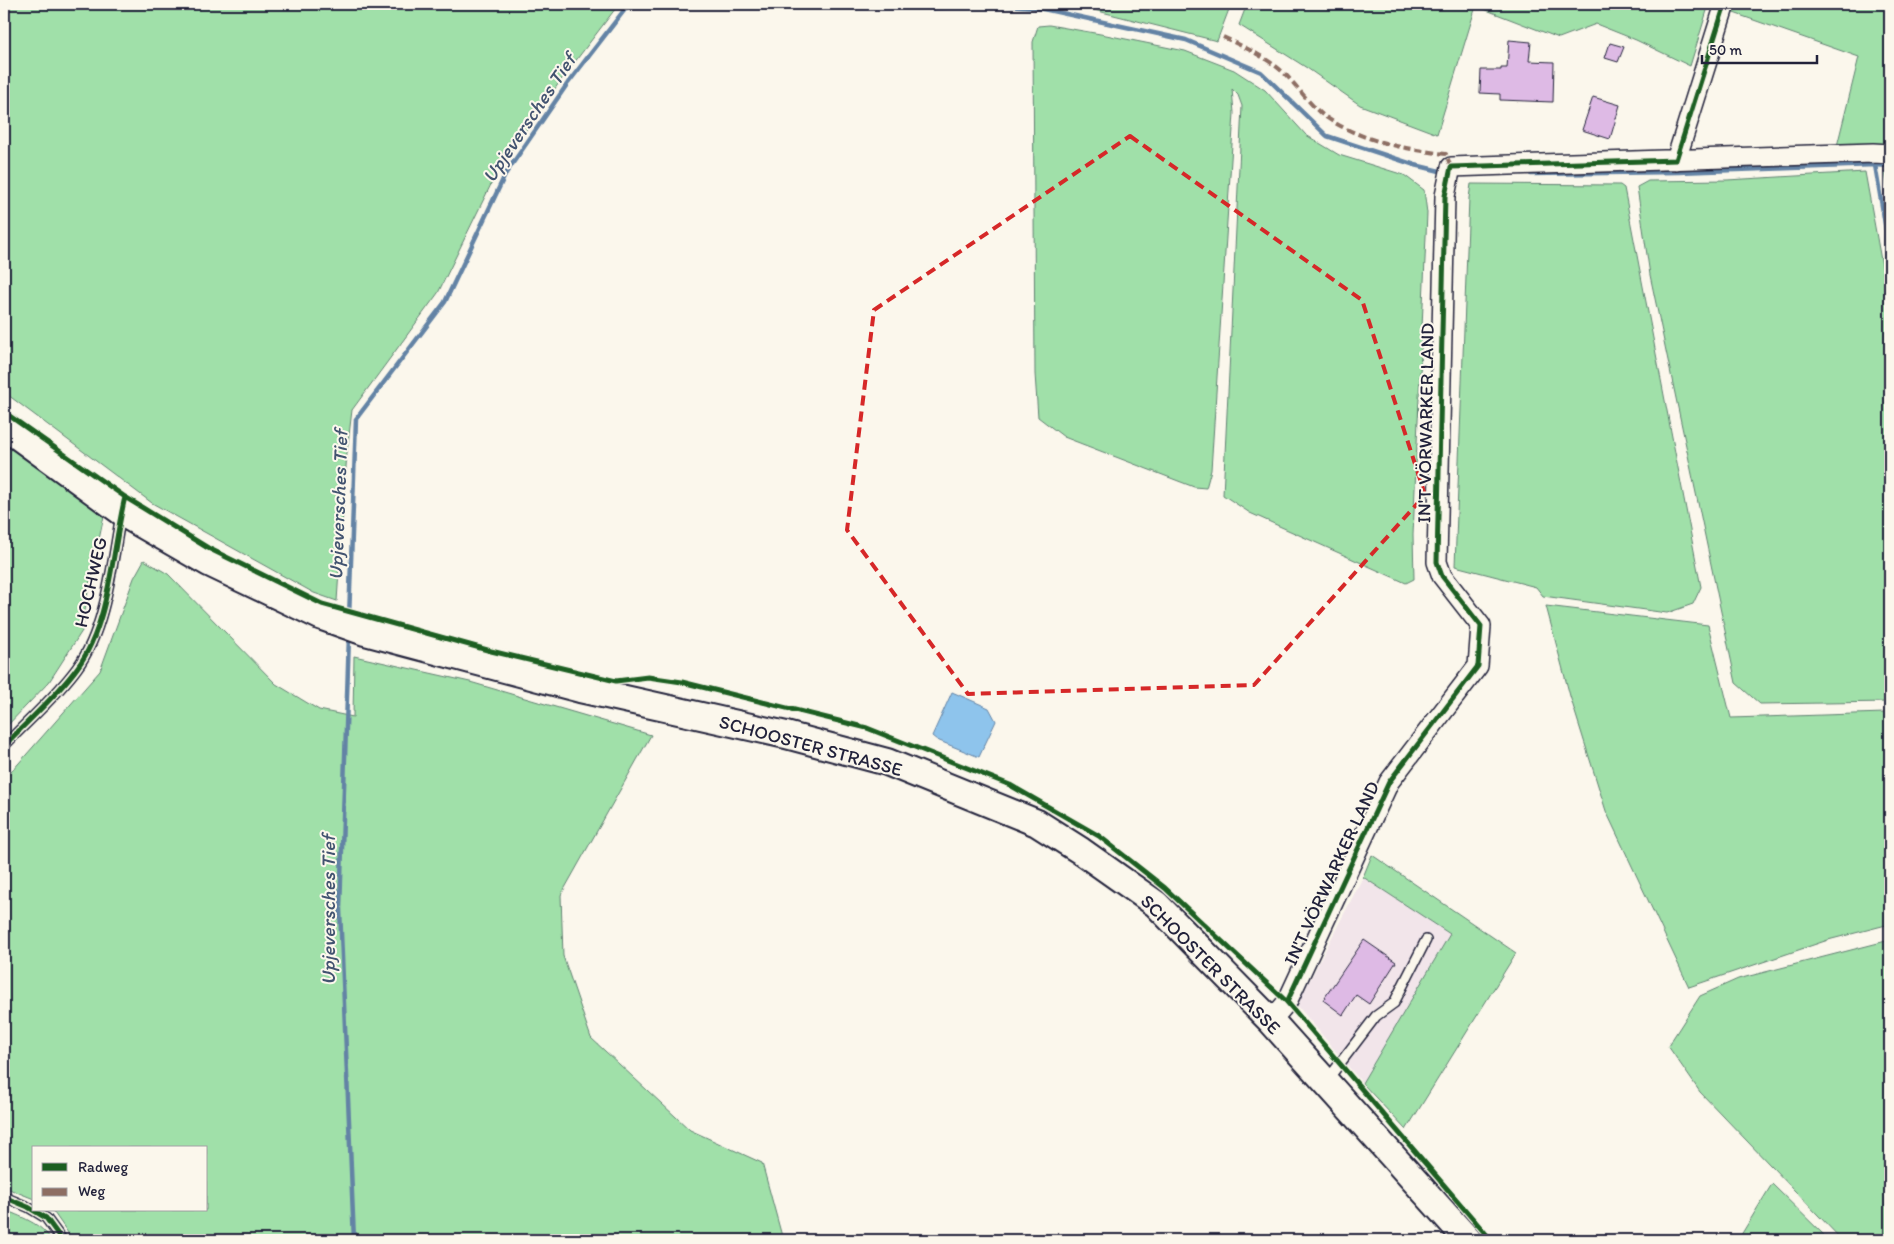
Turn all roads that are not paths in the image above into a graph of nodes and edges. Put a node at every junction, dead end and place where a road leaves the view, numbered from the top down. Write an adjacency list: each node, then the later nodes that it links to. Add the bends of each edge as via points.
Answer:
1 (1726, 4): 3 (street)
2 (1890, 154): 3 (street, IN'T VÖRWARKER LAND)
3 (1676, 160): 8 (street, IN'T VÖRWARKER LAND, via 1452,167 1445,196 1438,562 1442,576 1481,626 1478,666 1389,782 1287,1002)
4 (4, 426): 5 (street, SCHOOSTER STRASSE)
5 (125, 514): 6 (lane, HOCHWEG, via 96,631 78,667); 8 (street, SCHOOSTER STRASSE, via 208,563 320,616 365,632 580,689 786,735 887,762 1038,823 1156,904)
6 (4, 746)
7 (1426, 940): 9 (lane, via 1394,1003 1376,1016)
8 (1271, 1021): 9 (street, SCHOOSTER STRASSE)
9 (1326, 1082): 14 (street, SCHOOSTER STRASSE)
10 (4, 1197): 11 (lane)
11 (32, 1209)
12 (36, 1212): 13 (lane, via 46,1218)
13 (62, 1240)
14 (1468, 1240)

